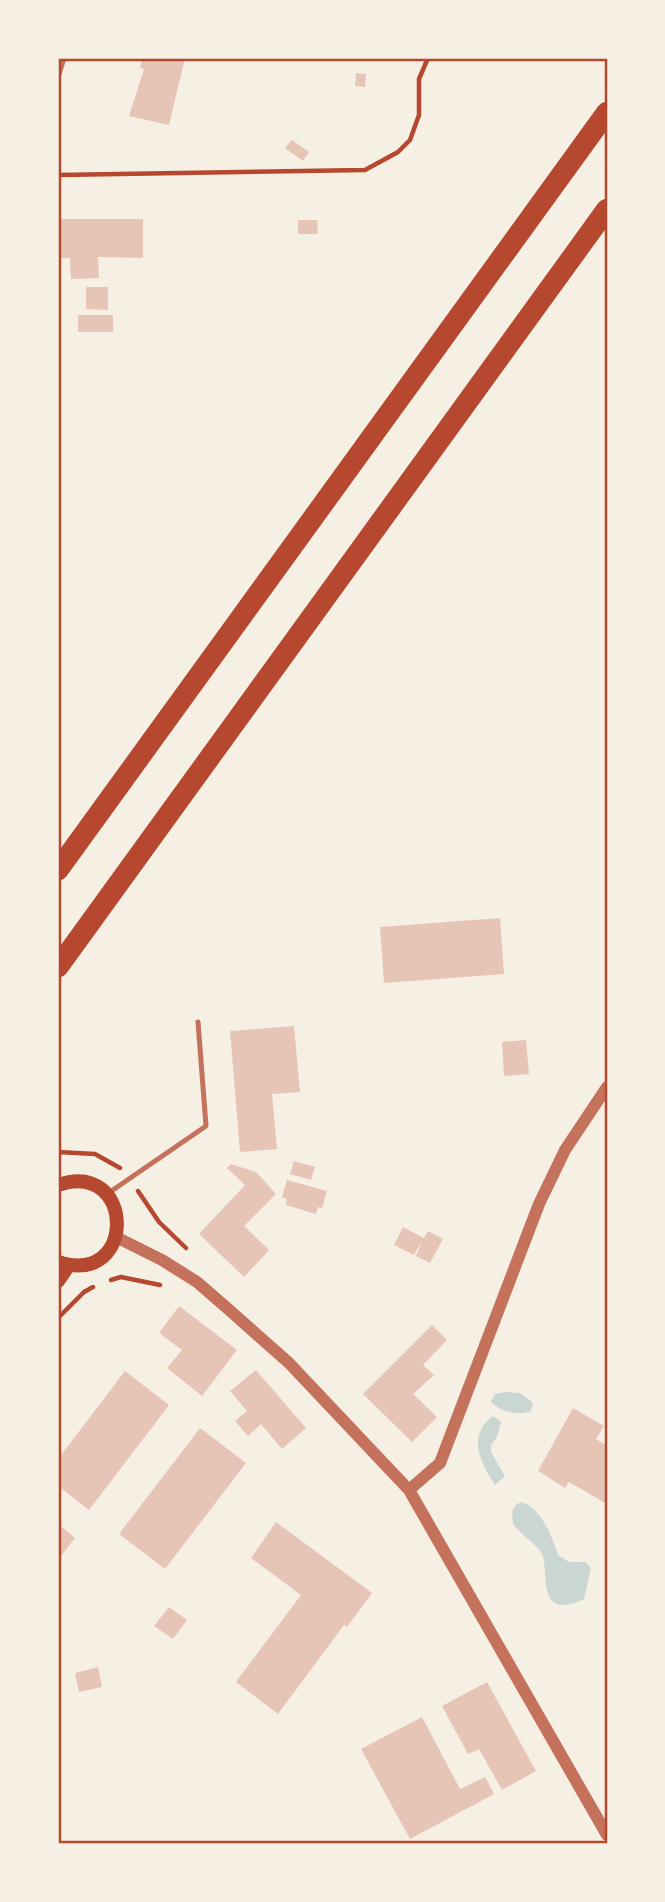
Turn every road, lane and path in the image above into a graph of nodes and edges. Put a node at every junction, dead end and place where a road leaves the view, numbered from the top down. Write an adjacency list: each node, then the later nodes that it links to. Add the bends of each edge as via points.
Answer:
1 (63, 58): 3 (street)
2 (428, 58): 5 (path, via 419,79 419,115 410,140 365,170)
3 (58, 74)
4 (607, 112): 7 (highway)
5 (58, 175)
6 (607, 209): 8 (highway)
7 (58, 870)
8 (58, 967)
9 (198, 1022): 12 (lane, via 206,1126)
10 (607, 1087): 22 (street, via 565,1150 539,1204 440,1463)
11 (58, 1152): 12 (path, via 104,1157)
12 (129, 1178): 14 (lane); 18 (path, via 159,1222 193,1254)
13 (58, 1185): 14 (main road, via 84,1182)
14 (107, 1194): 15 (main road, via 117,1214)
15 (116, 1237): 16 (main road, via 98,1260); 18 (street)
16 (63, 1264): 17 (main road)
17 (58, 1281)
18 (197, 1282): 20 (path, via 168,1287 121,1277 84,1292); 22 (street, via 289,1363)
19 (58, 1307): 20 (path)
20 (64, 1310): 21 (path)
21 (58, 1318)
22 (409, 1490): 23 (street)
23 (607, 1835)

